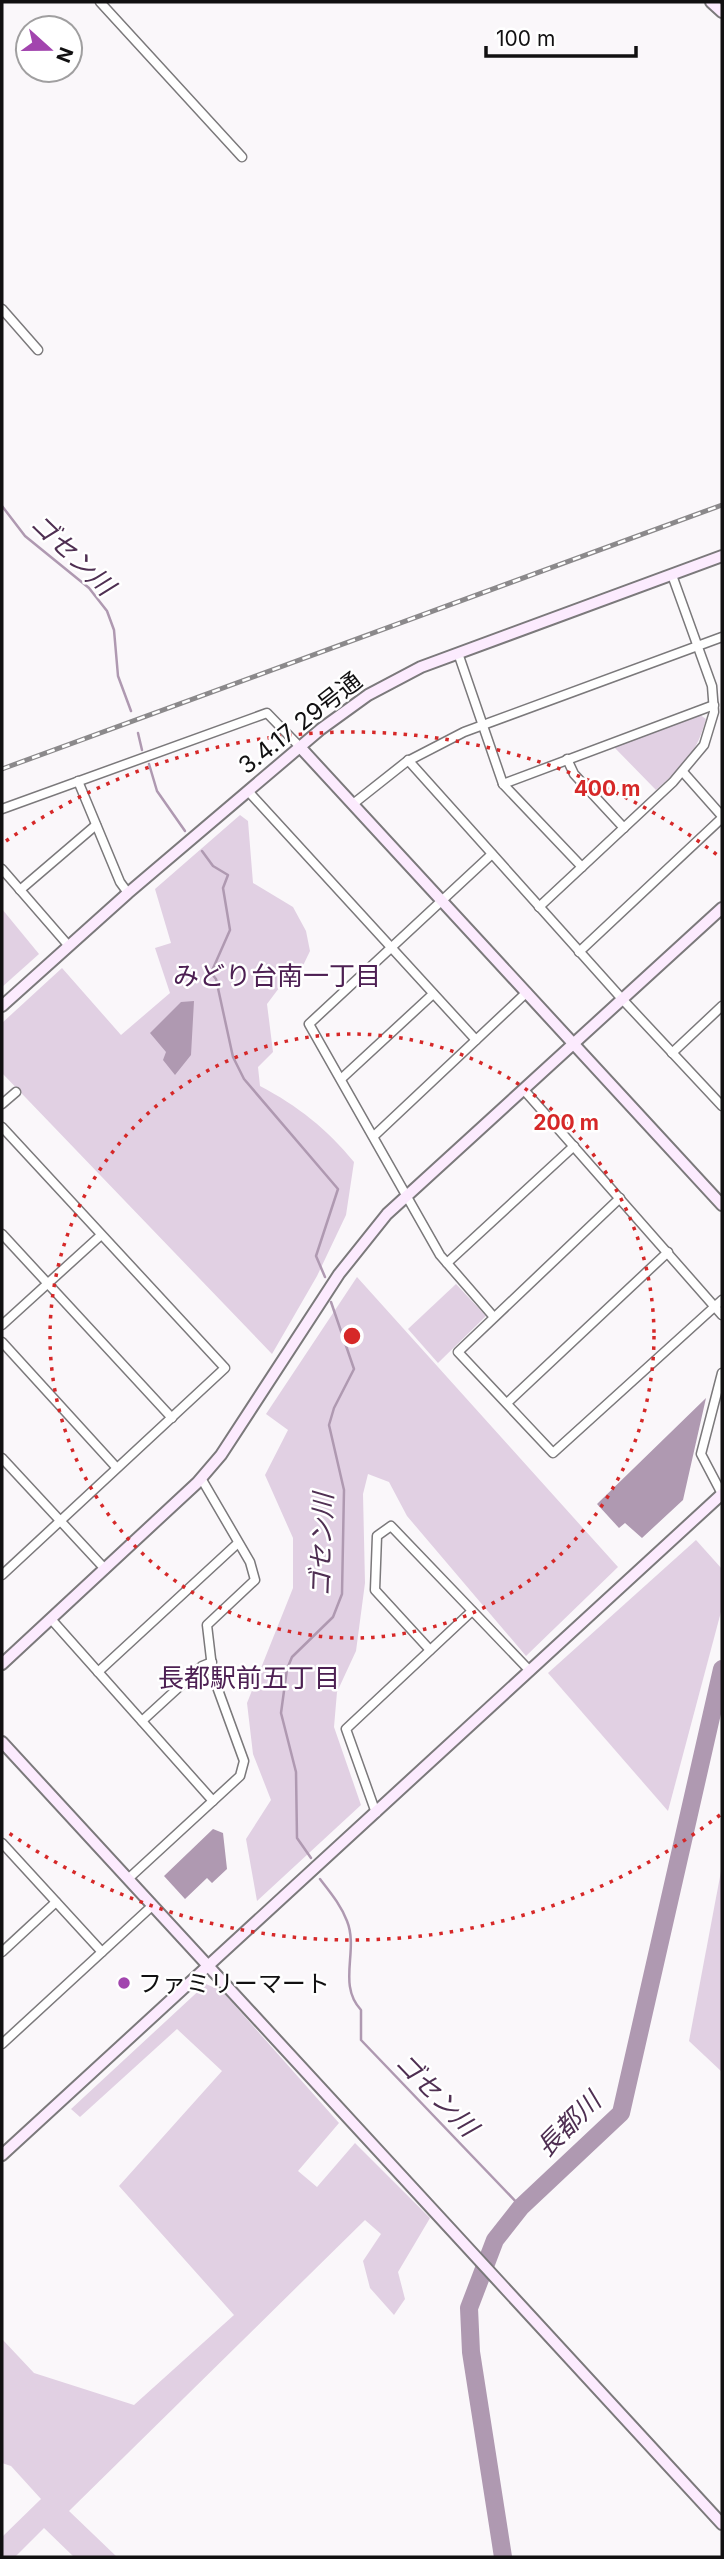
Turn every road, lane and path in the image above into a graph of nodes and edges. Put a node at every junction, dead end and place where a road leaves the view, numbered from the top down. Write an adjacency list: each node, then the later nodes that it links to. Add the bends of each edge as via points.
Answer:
1 (100, 2): 4 (street)
2 (711, 2): 3 (street)
3 (722, 12)
4 (242, 157)
5 (2, 309): 6 (street)
6 (38, 350)
7 (722, 556): 8 (street, 3.4.17 29号通)
8 (672, 575): 10 (street); 11 (street, 3.4.17 29号通)
9 (722, 637): 10 (street)
10 (698, 646): 12 (street, via 709,674); 13 (street)
11 (458, 653): 13 (street); 14 (street, 3.4.17 29号通, via 383,685)
12 (713, 705): 15 (street); 17 (street, via 704,745)
13 (482, 725): 16 (street); 19 (street)
14 (300, 747): 18 (street, via 267,713); 20 (street, 3.4.17 29号通); 21 (street)
15 (567, 759): 19 (street); 25 (street, via 574,774)
16 (408, 761): 21 (street); 26 (street)
17 (683, 772): 23 (street); 25 (street)
18 (78, 781): 22 (street); 24 (street)
19 (503, 784): 27 (street)
20 (248, 791): 30 (street, 3.4.17 29号通); 35 (street)
21 (353, 804): 31 (street)
22 (2, 808)
23 (722, 817): 36 (street)
24 (96, 825): 29 (street); 30 (street)
25 (624, 828): 27 (street)
26 (492, 854): 31 (street); 32 (street)
27 (582, 867): 32 (street)
28 (2, 869): 29 (street)
29 (20, 890): 34 (street)
30 (128, 893): 34 (street, 3.4.17 29号通)
31 (442, 900): 35 (street); 37 (street)
32 (540, 907): 36 (street)
33 (722, 908): 39 (street)
34 (68, 945): 40 (street, 3.4.17 29号通)
35 (391, 948): 38 (street); 45 (street, via 309,1024)
36 (579, 951): 39 (street)
37 (527, 992): 42 (street); 43 (street)
38 (433, 994): 42 (street); 45 (street)
39 (623, 1000): 43 (street); 44 (street)
40 (2, 1006)
41 (722, 1006): 44 (street)
42 (476, 1040): 51 (street)
43 (575, 1044): 46 (street); 55 (street)
44 (672, 1053): 48 (street)
45 (341, 1079): 51 (street)
46 (524, 1090): 52 (street); 53 (street)
47 (16, 1092): 49 (street)
48 (721, 1102)
49 (2, 1104)
50 (2, 1127): 57 (street)
51 (374, 1136): 53 (street)
52 (574, 1146): 54 (street); 59 (street)
53 (409, 1195): 59 (street); 71 (street, via 387,1214 339,1274 221,1455)
54 (620, 1198): 58 (street); 63 (street)
55 (722, 1205)
56 (2, 1235): 60 (street)
57 (100, 1236): 60 (street); 68 (street, via 225,1368)
58 (668, 1252): 61 (street); 67 (street)
59 (447, 1263): 63 (street)
60 (47, 1284): 64 (street); 68 (street)
61 (719, 1303): 62 (street); 67 (street, via 553,1452)
62 (722, 1315)
63 (493, 1316): 67 (street, via 457,1352)
64 (2, 1325)
65 (2, 1342): 70 (street)
66 (722, 1373): 72 (street, via 701,1454)
67 (507, 1404)
68 (172, 1418): 70 (street)
69 (2, 1458): 73 (street)
70 (116, 1467): 73 (street)
71 (201, 1478): 74 (street); 76 (street)
72 (722, 1494): 82 (street)
73 (60, 1521): 75 (street); 76 (street)
74 (238, 1543): 80 (street, via 255,1580 207,1625); 83 (street)
75 (4, 1569)
76 (105, 1569): 78 (street)
77 (472, 1611): 79 (street); 79 (street, via 391,1526 377,1536 375,1590); 82 (street)
78 (51, 1619): 81 (street); 83 (street)
79 (430, 1650): 87 (street, via 346,1729)
80 (212, 1662): 84 (street); 86 (street, via 244,1761 240,1776)
81 (2, 1664)
82 (530, 1671): 87 (street)
83 (98, 1672): 84 (street)
84 (142, 1721): 86 (street)
85 (2, 1742): 91 (street)
86 (213, 1801): 91 (street)
87 (376, 1813): 96 (street)
88 (2, 1843): 89 (street)
89 (9, 1851): 90 (street); 92 (street)
90 (2, 1858)
91 (128, 1879): 93 (street)
92 (56, 1902): 94 (street); 95 (street)
93 (152, 1906): 95 (street); 96 (street)
94 (2, 1952)
95 (102, 1952): 97 (street)
96 (207, 1965): 98 (street); 99 (street)
97 (2, 2044)
98 (2, 2155)
99 (722, 2524)

